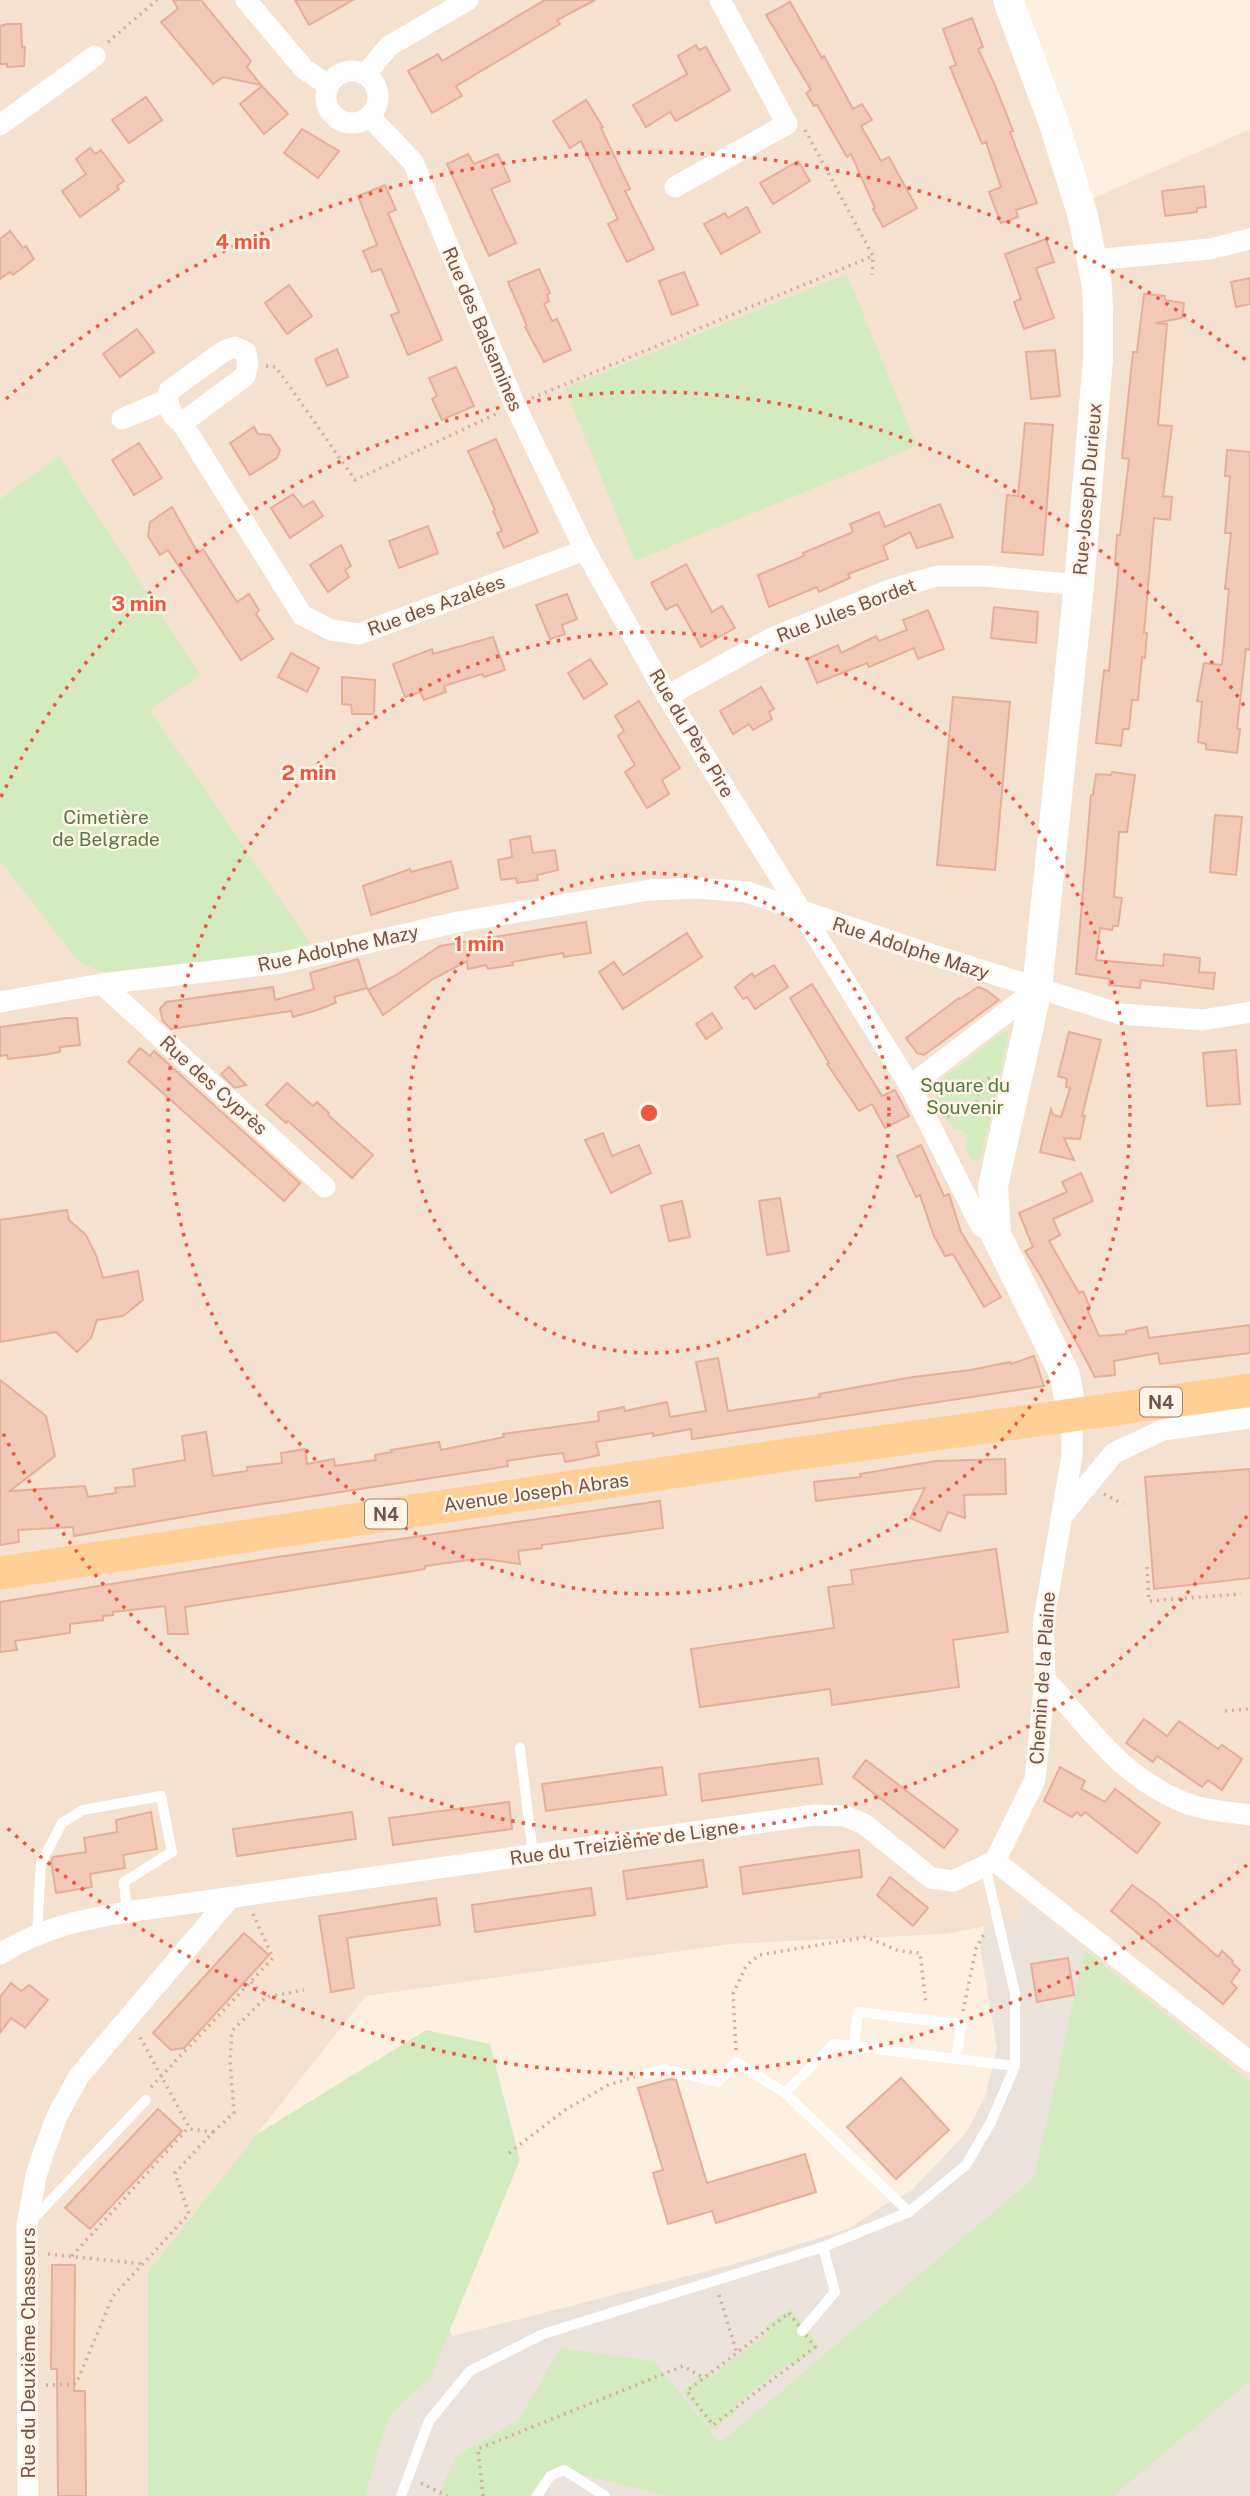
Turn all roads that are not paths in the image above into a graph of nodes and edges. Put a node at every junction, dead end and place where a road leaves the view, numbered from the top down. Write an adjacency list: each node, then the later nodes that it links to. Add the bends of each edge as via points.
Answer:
1 (246, 0): 7 (street, via 304,69)
2 (468, 0): 6 (street, via 389,46)
3 (720, 0): 10 (street, via 787,124)
4 (1008, 0): 12 (street, Rue Joseph Durieux, via 1053,121)
5 (95, 56): 9 (street)
6 (366, 75): 7 (street, via 340,73); 8 (street, via 378,95)
7 (328, 85): 8 (street, via 326,103 336,118 353,124)
8 (370, 117): 16 (street, Rue des Balsamines, via 413,162 515,405)
9 (0, 125)
10 (675, 187)
11 (1250, 239): 12 (street, via 1210,249)
12 (1093, 260): 17 (street, Rue Joseph Durieux, via 1098,359)
13 (167, 400): 14 (street); 15 (street, Rue des Azalées, via 173,418); 15 (street, via 169,391 224,351 235,347 246,352 244,376)
14 (122, 419)
15 (182, 423): 16 (street, Rue des Azalées, via 302,615 331,630 359,634)
16 (585, 550): 18 (street, Rue du Père Pire)
17 (1079, 584): 18 (street, Rue Jules Bordet, via 937,576 892,589 772,638); 21 (street, Rue Joseph Durieux)
18 (667, 696): 19 (street, Rue du Père Pire)
19 (803, 913): 20 (street, Rue Adolphe Mazy, via 747,892 650,890 458,922 280,963); 21 (street, Rue Adolphe Mazy); 24 (street)
20 (102, 984): 22 (street, Rue Adolphe Mazy); 25 (street, Rue des Cyprès)
21 (1037, 989): 23 (street, Rue Adolphe Mazy, via 1120,1014 1203,1020); 24 (street); 26 (street, via 993,1186)
22 (0, 1002)
23 (1250, 1012)
24 (910, 1086): 26 (street, via 981,1226)
25 (325, 1187)
26 (996, 1235): 28 (street, via 1065,1375)
27 (1250, 1390): 28 (main road, N4)
28 (1072, 1415): 30 (street, Chemin de la Plaine, via 1072,1456); 31 (main road, Avenue Joseph Abras / N4)
29 (1250, 1418): 30 (street, via 1163,1430 1114,1453)
30 (1059, 1519): 32 (street, Chemin de la Plaine, via 1043,1625)
31 (0, 1573)
32 (1045, 1679): 34 (street, via 1122,1766 1193,1805); 36 (street, Chemin de la Plaine, via 1035,1780)
33 (520, 1748): 35 (lane)
34 (1250, 1815)
35 (533, 1855): 36 (street, Rue du Treizième de Ligne, via 814,1815 845,1816 864,1824 931,1878 954,1881); 37 (street, Rue du Treizième de Ligne)
36 (990, 1864): 43 (street); 44 (lane, via 996,1914 1015,1993)
37 (238, 1897): 38 (street, Rue du Treizième de Ligne); 49 (street, Rue du Deuxième Chasseurs, via 79,2076 57,2116 36,2176)
38 (127, 1912): 39 (street, Rue du Treizième de Ligne); 39 (lane, via 124,1882 172,1852 161,1796 83,1810 62,1823 41,1863)
39 (37, 1934): 40 (street, Rue du Treizième de Ligne)
40 (0, 1954)
41 (854, 2046): 42 (lane); 42 (lane, via 858,2012 961,2024); 46 (lane, via 834,2044)
42 (957, 2059): 44 (lane)
43 (1250, 2062)
44 (1014, 2066): 48 (lane, via 966,2165)
45 (647, 2074): 46 (lane, via 664,2069 718,2082 736,2062)
46 (785, 2093): 48 (lane)
47 (146, 2100): 49 (lane)
48 (909, 2212): 50 (lane)
49 (27, 2225): 52 (street, Rue du Deuxième Chasseurs)
50 (823, 2248): 51 (lane, via 835,2291); 53 (lane, via 543,2334 470,2371 429,2421)
51 (802, 2331)
52 (28, 2496)
53 (401, 2496)
54 (537, 2496): 55 (lane, via 550,2476 564,2470)
55 (605, 2496)

